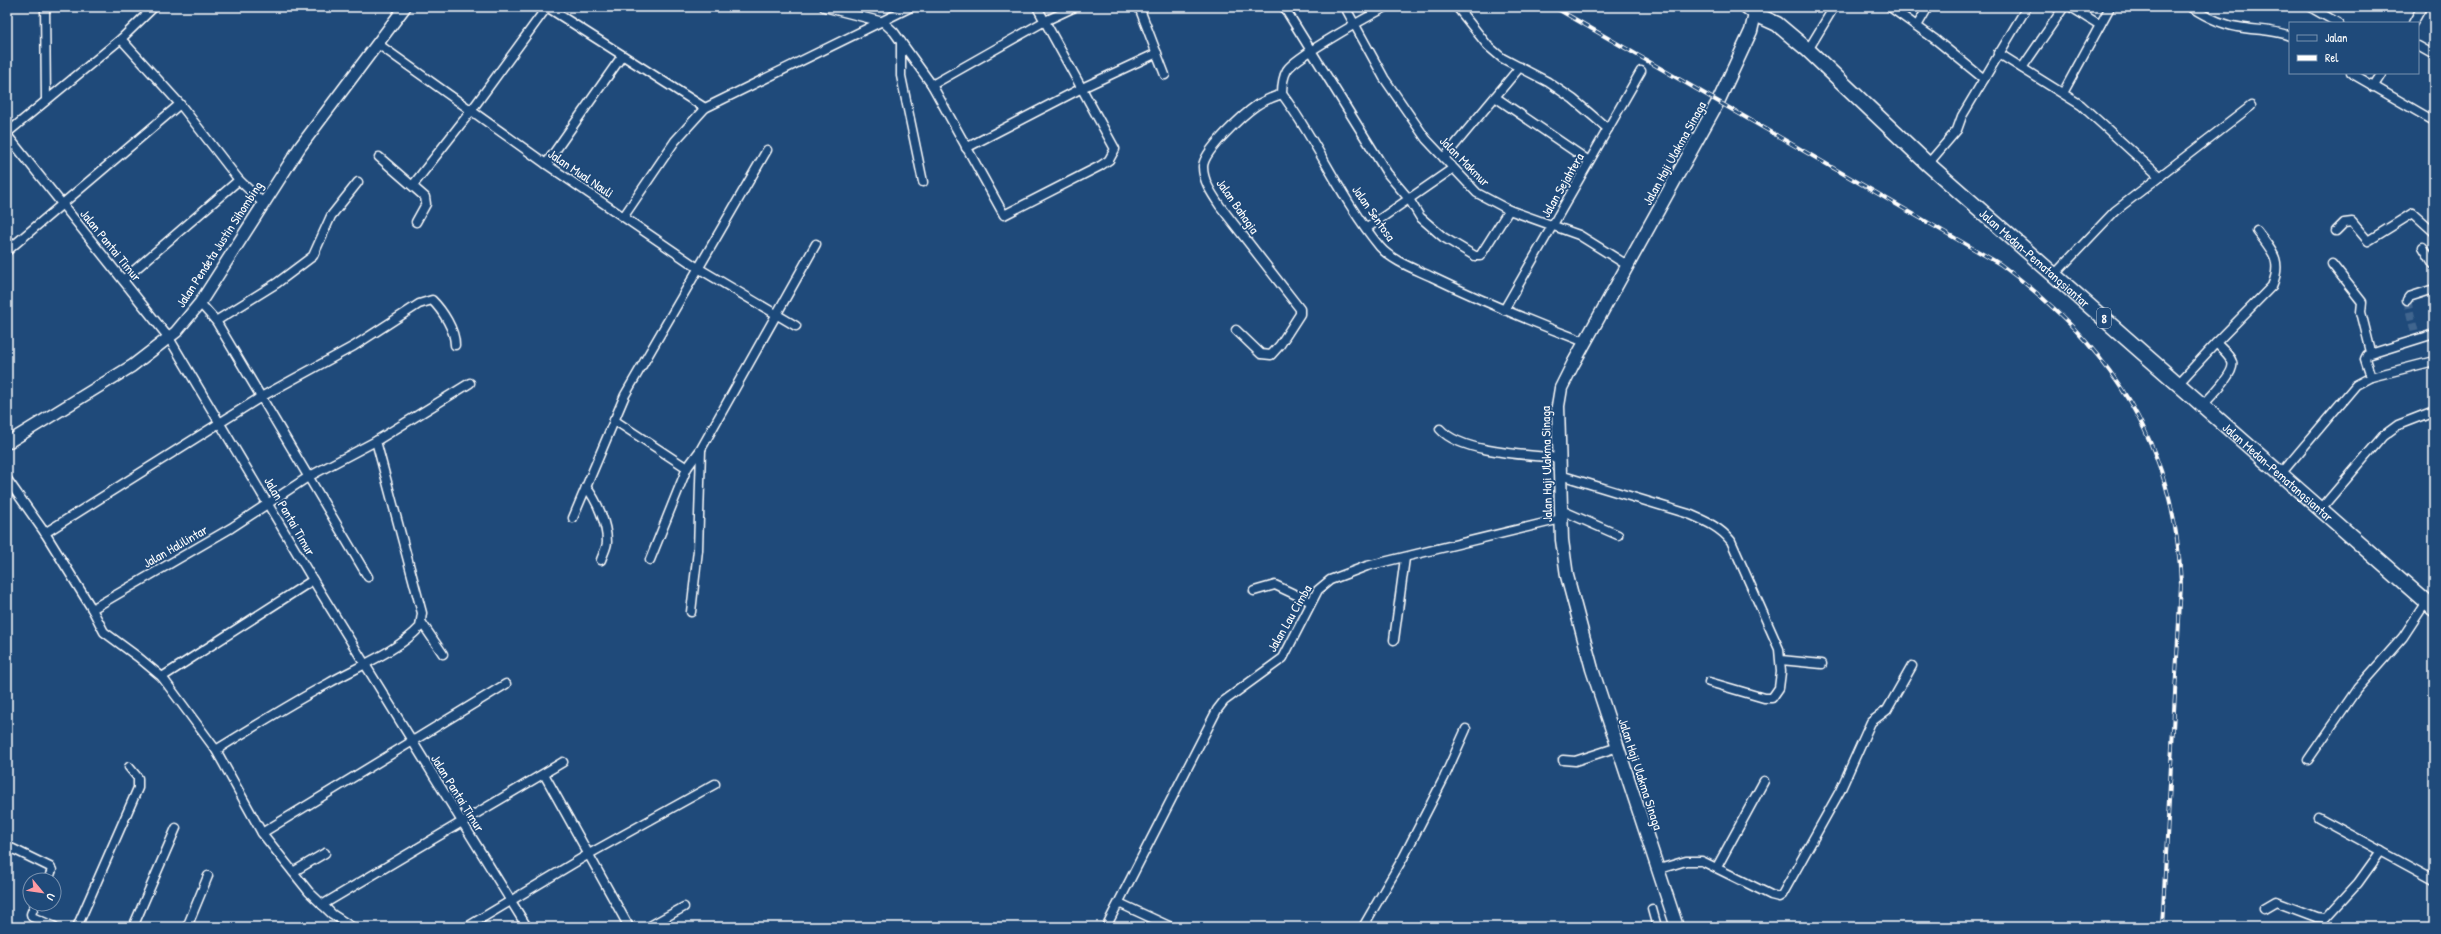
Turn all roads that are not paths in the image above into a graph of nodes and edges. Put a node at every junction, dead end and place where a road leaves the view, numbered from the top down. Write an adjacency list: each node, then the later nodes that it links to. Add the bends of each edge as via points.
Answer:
1 (45, 7): 56 (street)
2 (154, 7): 33 (street)
3 (405, 7): 35 (street, Jalan Pendeta Justin Sihombing)
4 (547, 7): 42 (street); 60 (street)
5 (824, 7): 26 (street)
6 (911, 7): 26 (street)
7 (1037, 7): 25 (street)
8 (1075, 7): 25 (street)
9 (1139, 7): 39 (street)
10 (1284, 7): 38 (street)
11 (1345, 7): 29 (street, Jalan Makmur)
12 (1386, 7): 29 (street)
13 (1457, 7): 43 (street, via 1488,46 1502,58)
14 (1834, 7): 37 (street)
15 (1890, 7): 31 (street)
16 (1928, 7): 31 (street)
17 (2028, 7): 40 (street)
18 (2064, 7): 44 (street)
19 (2071, 7): 30 (street)
20 (2110, 7): 30 (street)
21 (2191, 7): 32 (street, via 2230,25 2272,29)
22 (2310, 7): 27 (street)
23 (2421, 8): 28 (street)
24 (1760, 10): 37 (highway, Jalan Medan-Pematangsiantar / 8); 92 (main road, Jalan Haji Ulakma Sinaga, via 1718,102)
25 (1045, 21): 50 (street); 52 (street)
26 (883, 22): 34 (street); 59 (street)
27 (2336, 22)
28 (2414, 22)
29 (1354, 24): 38 (street); 67 (street, Jalan Makmur, via 1384,78 1426,139)
30 (2100, 25): 53 (street)
31 (1917, 26): 49 (street)
32 (2289, 36)
33 (121, 39): 56 (street); 57 (street)
34 (900, 41): 50 (street); 75 (street, via 902,76)
35 (378, 44): 60 (street, Jalan Mual Nauli); 78 (street, Jalan Pendeta Justin Sihombing, via 300,147)
36 (2419, 47): 41 (street)
37 (1808, 50): 70 (highway, Jalan Medan-Pematangsiantar / 8)
38 (1312, 51): 54 (street, via 1292,64); 77 (street, via 1387,173)
39 (1157, 53): 48 (street); 52 (street)
40 (1998, 53): 44 (street); 49 (street)
41 (2434, 55)
42 (622, 56): 59 (street); 69 (street)
43 (1520, 67): 55 (street); 62 (street, via 1573,99)
44 (2022, 68): 53 (street)
45 (1641, 71): 62 (street, Jalan Sejahtera)
46 (2353, 74): 51 (street)
47 (2381, 74): 51 (street)
48 (1165, 75)
49 (1984, 79): 70 (street, via 1962,116 1957,130)
50 (932, 85): 64 (street)
51 (2374, 87): 61 (street)
52 (1082, 88): 64 (street); 64 (street, via 1115,149 1110,160 1093,170 1004,215)
53 (2063, 92): 72 (street, via 2115,134)
54 (1282, 94): 84 (street, Jalan Sentosa, via 1303,122 1320,155); 104 (street, Jalan Bahagia, via 1257,105 1239,120 1206,157 1203,166 1210,190 1220,206 1298,305 1300,314 1271,355 1261,354)
55 (1495, 97): 67 (street); 68 (street)
56 (46, 99): 63 (street)
57 (180, 104): 73 (street); 79 (street)
58 (2251, 106): 72 (street)
59 (705, 108): 81 (street, via 676,141)
60 (471, 111): 69 (street, Jalan Mual Nauli); 76 (street)
61 (2434, 121)
62 (1608, 129): 68 (street, Jalan Sejahtera)
63 (7, 134): 79 (street, Jalan Pantai Timur)
64 (966, 148)
65 (767, 150): 94 (street)
66 (379, 157): 76 (street)
67 (1444, 158): 71 (street, Jalan Makmur)
68 (1590, 161): 83 (street, Jalan Sejahtera)
69 (546, 164): 81 (street, Jalan Mual Nauli)
70 (1928, 164): 95 (highway, Jalan Medan-Pematangsiantar / 8)
71 (1452, 169): 77 (street); 80 (street, Jalan Makmur, via 1477,193)
72 (2159, 176): 95 (street, via 2115,211)
73 (239, 180): 78 (street); 96 (street)
74 (358, 182): 102 (street, via 331,216 313,256 277,283)
75 (923, 182)
76 (413, 185): 82 (street, via 426,200)
77 (1409, 199): 80 (street, via 1420,217 1443,237 1475,256 1480,256); 84 (street)
78 (263, 203): 99 (street, Jalan Pendeta Justin Sihombing)
79 (63, 205): 90 (street); 96 (street, Jalan Pantai Timur)
80 (1508, 210): 83 (street, Jalan Makmur)
81 (624, 216): 94 (street, Jalan Mual Nauli)
82 (416, 222)
83 (1552, 226): 92 (street, Jalan Makmur, via 1580,235); 100 (street, Jalan Sejahtera)
84 (1367, 228): 100 (street, Jalan Sentosa, via 1381,248 1408,266)
85 (2257, 231): 108 (street, via 2277,260 2276,278 2272,286)
86 (2336, 231): 87 (street, via 2344,223 2352,222 2368,241 2413,212)
87 (2434, 232)
88 (816, 244): 101 (street)
89 (2423, 247): 93 (street)
90 (7, 251)
91 (2332, 264): 110 (street, via 2362,302 2361,312)
92 (1627, 265): 107 (main road, Jalan Haji Ulakma Sinaga)
93 (2434, 265)
94 (698, 268): 101 (street, Jalan Mual Nauli); 118 (street, via 625,395)
95 (2055, 274): 114 (highway, Jalan Medan-Pematangsiantar / 8)
96 (123, 280): 106 (street, Jalan Pantai Timur)
97 (2434, 289): 98 (street, via 2409,296)
98 (2407, 300)
99 (200, 303): 102 (street); 106 (street, Jalan Pendeta Justin Sihombing)
100 (1504, 310): 107 (street, Jalan Sentosa)
101 (775, 314): 103 (street, Jalan Mual Nauli); 123 (street)
102 (216, 321): 115 (street)
103 (796, 326)
104 (1236, 330)
105 (2434, 334): 110 (street, via 2416,336)
106 (169, 338): 119 (street, Jalan Pantai Timur); 122 (street, Jalan Pendeta Justin Sihombing, via 132,366)
107 (1585, 342): 124 (main road, Jalan Haji Ulakma Sinaga, via 1561,388 1558,406)
108 (2216, 343): 114 (street); 116 (street, via 2230,358 2233,366 2224,381)
109 (455, 345): 115 (street, via 448,323 435,303 432,300 428,301 419,304 354,346)
110 (2371, 352): 112 (street, via 2365,360)
111 (2434, 361): 112 (street)
112 (2371, 377): 127 (street, via 2356,385 2347,394)
113 (470, 384): 121 (street, Jalan Halilintar)
114 (2178, 384): 116 (highway, Jalan Medan-Pematangsiantar / 8)
115 (261, 397): 119 (street); 128 (street)
116 (2202, 406): 127 (highway, Jalan Medan-Pematangsiantar / 8)
117 (2434, 411): 132 (street, via 2398,425 2383,436)
118 (614, 420): 125 (street); 130 (street)
119 (221, 424): 131 (street, Jalan Pantai Timur); 135 (street)
120 (1440, 429): 124 (street, via 1451,439 1498,452)
121 (376, 441): 128 (street, Jalan Halilintar); 147 (street, via 399,519 422,613)
122 (7, 443)
123 (701, 449): 125 (street); 146 (street, via 698,550)
124 (1559, 458): 126 (main road, Jalan Haji Ulakma Sinaga)
125 (687, 468): 139 (street)
126 (1560, 475): 133 (main road, Jalan Haji Ulakma Sinaga); 150 (street, via 1689,514 1709,522 1724,533 1731,541 1760,605 1779,649)
127 (2280, 475): 132 (highway, Jalan Medan-Pematangsiantar / 8)
128 (308, 477): 131 (street, Jalan Halilintar); 140 (street)
129 (7, 479): 135 (street)
130 (586, 487): 134 (street); 138 (street, via 593,496 606,532 607,543)
131 (268, 503): 141 (street, Jalan Pantai Timur); 145 (street, Jalan Halilintar)
132 (2320, 510): 144 (highway, Jalan Medan-Pematangsiantar / 8)
133 (1561, 515): 136 (street); 137 (street, Jalan Lau Cimba); 159 (main road, Jalan Haji Ulakma Sinaga, via 1567,576 1592,669)
134 (573, 518)
135 (45, 533): 145 (street)
136 (1618, 535)
137 (1404, 558): 143 (street, Jalan Lau Cimba, via 1367,566 1330,580 1318,590); 148 (street)
138 (601, 560)
139 (650, 560)
140 (368, 577)
141 (314, 580): 152 (street, Jalan Pantai Timur); 154 (street)
142 (1254, 591): 143 (street, via 1275,585)
143 (1311, 602): 183 (street, Jalan Lau Cimba, via 1283,658 1224,701 1217,710)
144 (2430, 606): 162 (street, via 2357,689)
145 (92, 609): 154 (street, via 107,636)
146 (691, 612)
147 (422, 623): 149 (street); 152 (street, via 417,631)
148 (1394, 640)
149 (443, 654)
150 (1781, 660): 151 (street); 155 (street, via 1779,688 1772,698)
151 (1822, 664)
152 (366, 665): 158 (street, Jalan Pantai Timur); 160 (street, via 286,707)
153 (1912, 666): 176 (street, via 1887,710 1871,722 1840,791 1782,895 1771,895)
154 (162, 677): 160 (street)
155 (1708, 682)
156 (506, 684): 158 (street)
157 (1466, 729): 200 (street, via 1407,851)
158 (412, 741): 169 (street, Jalan Pantai Timur); 171 (street)
159 (1618, 747): 161 (street, via 1575,761); 177 (main road, Jalan Haji Ulakma Sinaga)
160 (216, 750): 171 (street)
161 (1562, 760)
162 (2308, 760)
163 (563, 762): 165 (street)
164 (129, 767): 190 (street, via 138,778 138,788)
165 (544, 774): 169 (street); 175 (street)
166 (1764, 781): 176 (street)
167 (715, 784): 175 (street)
168 (2318, 817): 173 (street)
169 (462, 822): 182 (street, Jalan Pantai Timur); 184 (street)
170 (176, 828): 191 (street)
171 (262, 833): 179 (street)
172 (7, 846): 178 (street, via 50,867)
173 (2381, 851): 181 (street); 187 (street, via 2358,883 2326,918 2316,917 2276,902)
174 (325, 853): 179 (street)
175 (589, 854): 182 (street); 196 (street)
176 (1717, 867): 177 (street, via 1696,861)
177 (1659, 869): 202 (main road, Jalan Haji Ulakma Sinaga)
178 (51, 872)
179 (293, 872): 184 (street)
180 (208, 876): 192 (street)
181 (2434, 880)
182 (512, 902): 194 (street); 195 (street, Jalan Pantai Timur)
183 (1119, 903): 198 (street, Jalan Lau Cimba); 199 (street)
184 (322, 905): 193 (street)
185 (684, 907): 197 (street)
186 (1652, 909): 201 (street)
187 (2264, 909)
188 (32, 912): 189 (street, via 31,915)
189 (55, 927)
190 (77, 927)
191 (133, 927)
192 (186, 927)
193 (352, 927)
194 (467, 927)
195 (527, 927)
196 (629, 927)
197 (648, 927)
198 (1106, 927)
199 (1171, 927)
200 (1363, 927)
201 (1658, 927)
202 (1677, 927)

